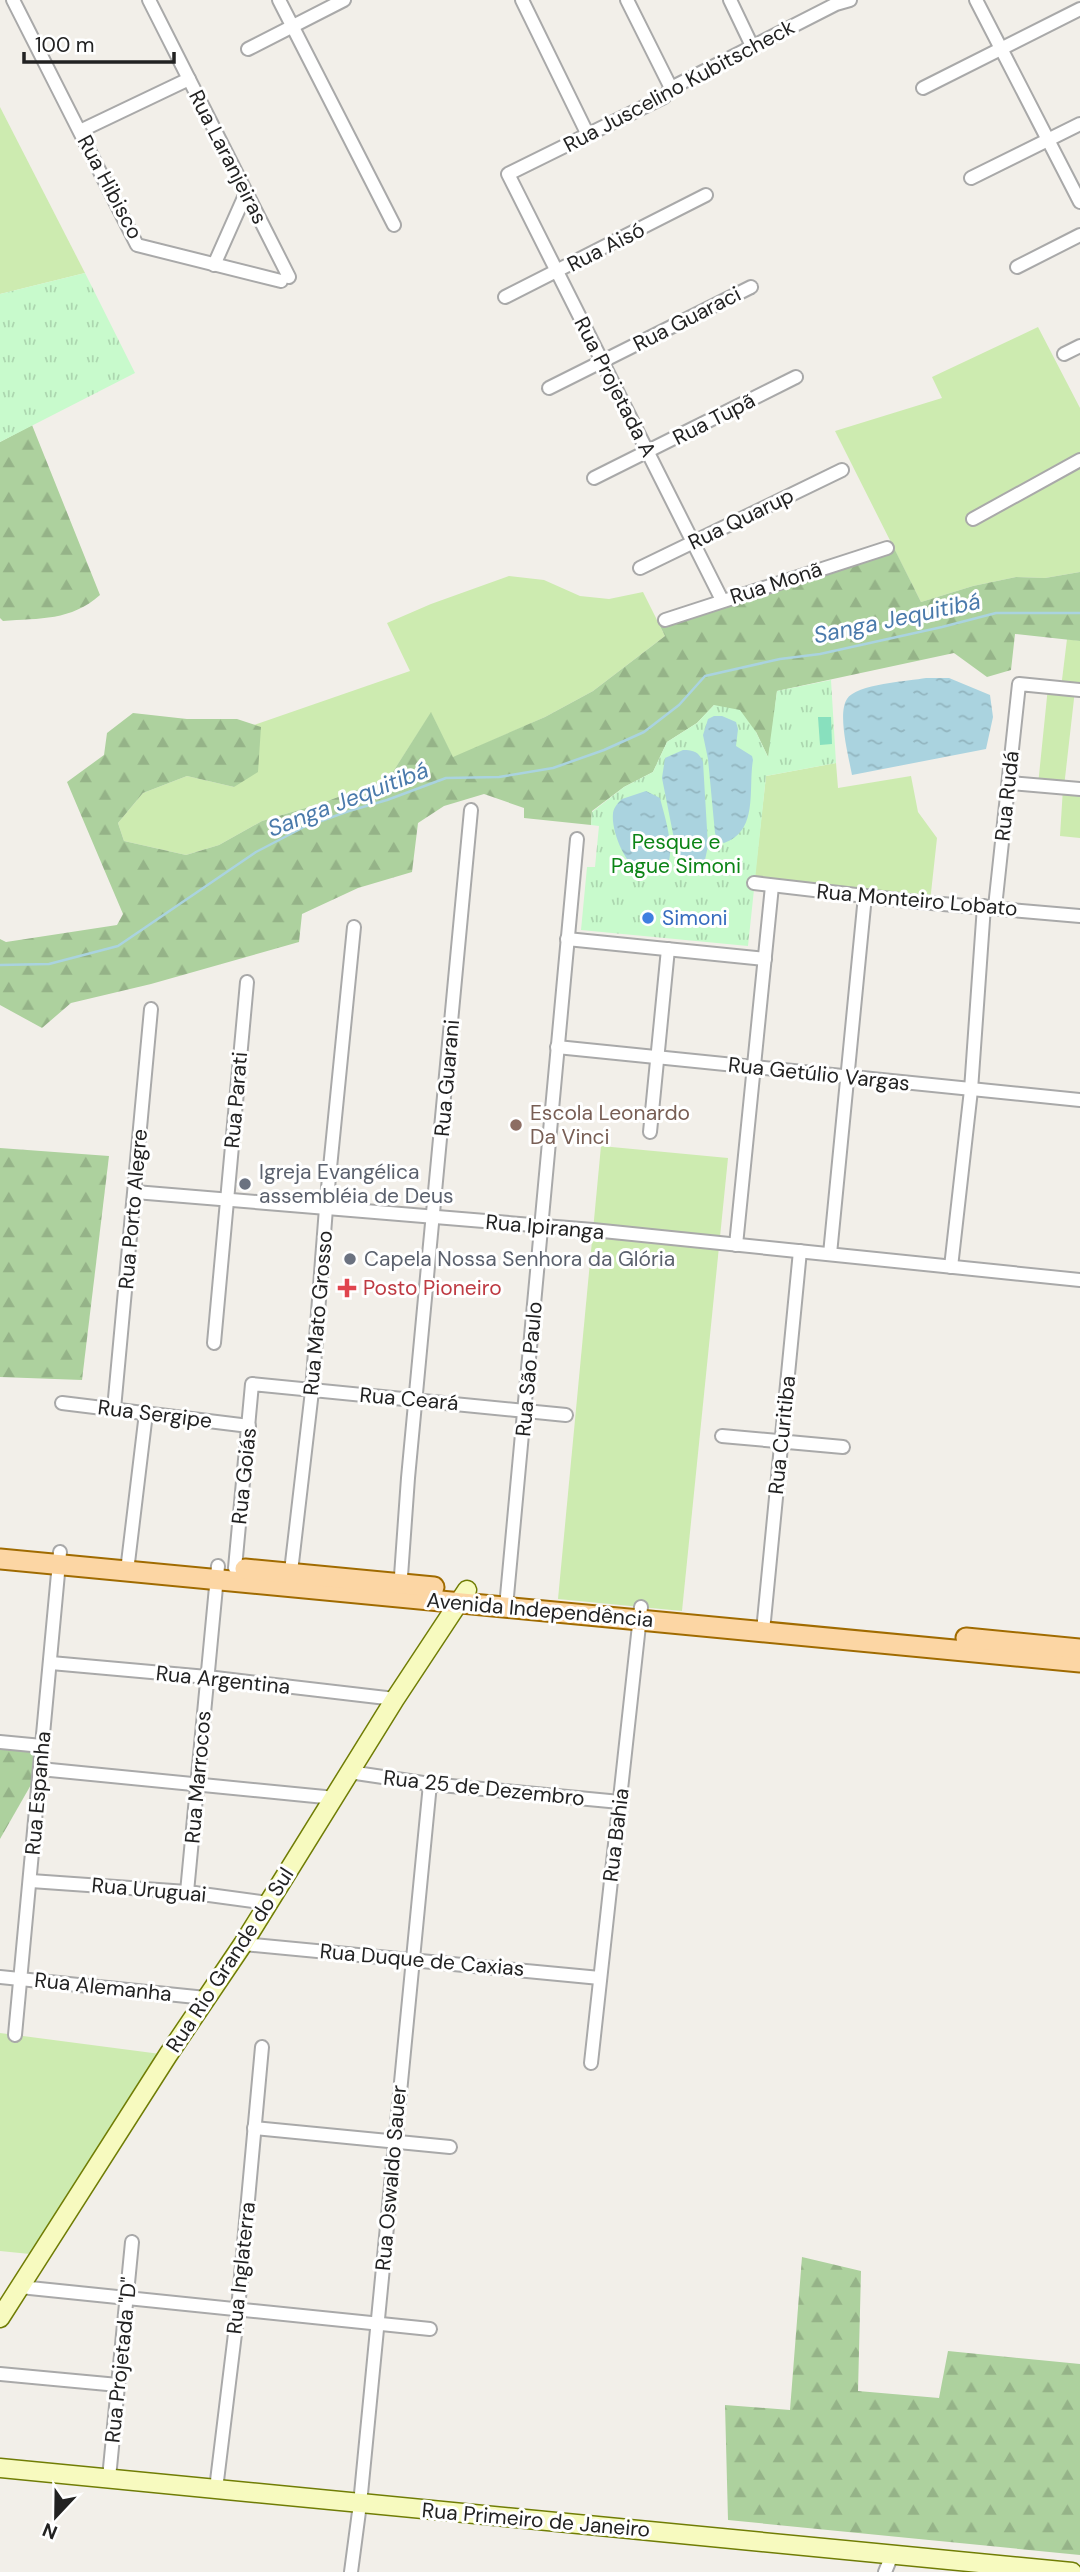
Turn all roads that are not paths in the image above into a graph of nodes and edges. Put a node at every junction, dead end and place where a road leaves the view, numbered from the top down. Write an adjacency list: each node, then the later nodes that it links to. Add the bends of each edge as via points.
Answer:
1 (13, 0): 20 (street, Rua Hibisco)
2 (149, 0): 16 (street, Rua Laranjeiras)
3 (279, 0): 12 (street)
4 (522, 0): 21 (street)
5 (627, 0): 17 (street)
6 (730, 0): 13 (street)
7 (850, 0): 10 (street, Rua Juscelino Kubitscheck)
8 (976, 0): 15 (street)
9 (344, 1): 12 (street)
10 (835, 2): 13 (street, Rua Juscelino Kubitscheck)
11 (1080, 9): 15 (street)
12 (293, 27): 14 (street); 28 (street)
13 (752, 46): 17 (street, Rua Juscelino Kubitscheck)
14 (248, 49)
15 (1001, 49): 18 (street); 22 (street)
16 (189, 79): 20 (street); 25 (street, Rua Laranjeiras)
17 (671, 88): 21 (street, Rua Juscelino Kubitscheck, via 664,97)
18 (923, 88)
19 (1080, 124): 22 (street)
20 (80, 131): 30 (street, Rua Hibisco, via 137,245)
21 (588, 135): 23 (street, Rua Juscelino Kubitscheck)
22 (1048, 140): 24 (street); 27 (street)
23 (508, 174): 32 (street, Rua Projetada A)
24 (971, 178)
25 (246, 193): 30 (street); 33 (street, Rua Laranjeiras)
26 (706, 195): 32 (street, Rua Aisó)
27 (1080, 202)
28 (394, 225)
29 (1080, 235): 31 (street)
30 (214, 265): 33 (street, Rua Hibisco)
31 (1017, 267)
32 (557, 271): 35 (street, Rua Aisó); 38 (street, Rua Projetada A)
33 (285, 279)
34 (751, 286): 38 (street, Rua Guaraci)
35 (505, 297)
36 (1080, 346): 37 (street)
37 (1064, 354)
38 (602, 362): 40 (street, Rua Guaraci); 41 (street, Rua Projetada A)
39 (796, 377): 41 (street, Rua Tupã)
40 (549, 388)
41 (648, 452): 44 (street, Rua Tupã); 46 (street, Rua Projetada A)
42 (1080, 460): 45 (street)
43 (842, 470): 46 (street, Rua Quarup)
44 (594, 478)
45 (973, 519)
46 (693, 542): 48 (street, Rua Quarup); 49 (street, Rua Projetada A)
47 (887, 548): 49 (street, Rua Monã)
48 (640, 568)
49 (722, 600): 50 (street, Rua Monã)
50 (665, 620)
51 (1080, 690): 52 (street, Rua Rudá, via 1019,684)
52 (1009, 783): 53 (street); 59 (street, Rua Rudá)
53 (1080, 789)
54 (471, 810): 77 (street, Rua Guarani)
55 (577, 839): 62 (street, Rua São Paulo)
56 (754, 883): 57 (street, Rua Monteiro Lobato)
57 (772, 886): 58 (street, Rua Monteiro Lobato); 64 (street)
58 (865, 896): 59 (street, Rua Monteiro Lobato); 70 (street)
59 (990, 907): 60 (street, Rua Monteiro Lobato); 71 (street, Rua Rudá)
60 (1080, 915)
61 (354, 927): 76 (street, Rua Mato Grosso)
62 (567, 939): 63 (street); 67 (street, Rua São Paulo)
63 (668, 949): 64 (street); 68 (street)
64 (765, 959): 69 (street)
65 (247, 982): 75 (street, Rua Parati)
66 (151, 1009): 74 (street, Rua Porto Alegre)
67 (558, 1047): 68 (street, Rua Getúlio Vargas); 78 (street, Rua São Paulo)
68 (657, 1057): 69 (street, Rua Getúlio Vargas); 73 (street)
69 (754, 1067): 70 (street, Rua Getúlio Vargas); 79 (street)
70 (847, 1077): 71 (street, Rua Getúlio Vargas); 81 (street)
71 (971, 1090): 72 (street, Rua Getúlio Vargas); 82 (street, Rua Rudá)
72 (1080, 1100)
73 (650, 1132)
74 (135, 1192): 75 (street, Rua Ipiranga); 89 (street, Rua Porto Alegre)
75 (226, 1200): 76 (street, Rua Ipiranga); 84 (street, Rua Parati)
76 (326, 1208): 77 (street, Rua Ipiranga); 86 (street, Rua Mato Grosso)
77 (434, 1217): 78 (street, Rua Ipiranga); 87 (street, Rua Guarani)
78 (542, 1226): 79 (street, Rua Ipiranga); 90 (street, Rua São Paulo)
79 (736, 1245): 80 (street, Rua Ipiranga)
80 (800, 1251): 81 (street, Rua Ipiranga); 95 (street, Rua Curitiba)
81 (830, 1254): 82 (street, Rua Ipiranga)
82 (951, 1266): 83 (street, Rua Ipiranga)
83 (1080, 1280)
84 (214, 1343)
85 (252, 1384): 86 (street, Rua Ceará); 93 (street, Rua Goiás)
86 (312, 1391): 87 (street, Rua Ceará); 103 (street, Rua Mato Grosso)
87 (417, 1399): 90 (street, Rua Ceará); 104 (street, Rua Guarani)
88 (62, 1403): 89 (street, Rua Sergipe)
89 (114, 1409): 91 (street, Rua Sergipe)
90 (525, 1410): 92 (street, Rua Ceará); 106 (street, Rua São Paulo)
91 (146, 1413): 93 (street, Rua Sergipe); 101 (street)
92 (566, 1415)
93 (249, 1426): 102 (street, Rua Goiás)
94 (722, 1436): 95 (street)
95 (782, 1441): 96 (street); 108 (street, Rua Curitiba)
96 (843, 1447)
97 (0, 1546): 98 (main road, Avenida Independência)
98 (29, 1556): 99 (main road, Avenida Independência); 100 (main road, Avenida Independência)
99 (60, 1558): 101 (main road, Avenida Independência); 112 (street, Rua Espanha)
100 (0, 1559)
101 (127, 1564): 102 (main road, Avenida Independência)
102 (223, 1571): 103 (main road, Avenida Independência); 113 (street, Rua Marrocos)
103 (290, 1580): 104 (main road, Avenida Independência)
104 (400, 1590): 105 (main road, Avenida Independência)
105 (463, 1597): 106 (main road, Avenida Independência); 114 (street, Rua Rio Grande do Sul)
106 (507, 1600): 107 (main road, Avenida Independência)
107 (641, 1613): 108 (main road, Avenida Independência); 122 (street, Rua Bahia)
108 (763, 1625): 109 (main road, Avenida Independência)
109 (821, 1631): 110 (main road, Avenida Independência); 111 (main road, Avenida Independência)
110 (1080, 1649)
111 (1080, 1662)
112 (51, 1663): 113 (street, Rua Argentina); 116 (street, Rua Espanha)
113 (207, 1677): 114 (street, Rua Argentina); 120 (street, Rua Marrocos)
114 (395, 1699): 118 (street, Rua Rio Grande do Sul)
115 (0, 1742): 116 (street)
116 (42, 1746): 117 (street, Rua Espanha)
117 (40, 1769): 120 (street); 123 (street, Rua Espanha)
118 (349, 1772): 119 (street, Rua 25 de Dezembro); 121 (street, Rua Rio Grande do Sul)
119 (430, 1784): 122 (street, Rua 25 de Dezembro); 127 (street, Rua Oswaldo Sauer)
120 (199, 1785): 121 (street); 124 (street, Rua Marrocos)
121 (335, 1798): 125 (street, Rua Rio Grande do Sul)
122 (620, 1802): 129 (street, Rua Bahia)
123 (30, 1881): 124 (street, Rua Uruguai); 130 (street, Rua Espanha)
124 (187, 1892): 125 (street, Rua Uruguai)
125 (268, 1903): 126 (street, Rua Rio Grande do Sul)
126 (243, 1944): 127 (street, Rua Duque de Caxias); 131 (street, Rua Rio Grande do Sul)
127 (413, 1959): 129 (street, Rua Duque de Caxias); 136 (street, Rua Oswaldo Sauer)
128 (0, 1976): 130 (street, Rua Alemanha)
129 (600, 1978): 134 (street, Rua Bahia)
130 (21, 1979): 131 (street, Rua Alemanha); 132 (street, Rua Espanha)
131 (206, 1998): 139 (street, Rua Rio Grande do Sul)
132 (15, 2035)
133 (262, 2047): 135 (street, Rua Inglaterra)
134 (591, 2063)
135 (254, 2128): 136 (street); 141 (street, Rua Inglaterra)
136 (394, 2142): 137 (street); 143 (street, Rua Oswaldo Sauer)
137 (450, 2147)
138 (132, 2242): 140 (street, Rua Projetada "D")
139 (20, 2287): 140 (street); 142 (street, Rua Rio Grande do Sul)
140 (126, 2299): 141 (street); 146 (street, Rua Projetada "D")
141 (238, 2309): 143 (street); 149 (street, Rua Inglaterra)
142 (0, 2318)
143 (377, 2325): 144 (street); 150 (street, Rua Oswaldo Sauer)
144 (430, 2329)
145 (0, 2374): 146 (street)
146 (118, 2385): 148 (street, Rua Projetada "D")
147 (0, 2468): 148 (street, Rua Primeiro de Janeiro)
148 (109, 2478): 149 (street, Rua Primeiro de Janeiro)
149 (216, 2489): 150 (street, Rua Primeiro de Janeiro)
150 (360, 2504): 151 (street, Rua Primeiro de Janeiro); 153 (street, Rua Oswaldo Sauer)
151 (892, 2555): 152 (street, Rua Primeiro de Janeiro); 154 (street)
152 (1015, 2569): 155 (street, Rua Primeiro de Janeiro)
153 (351, 2572)
154 (885, 2572)
155 (1072, 2572)

